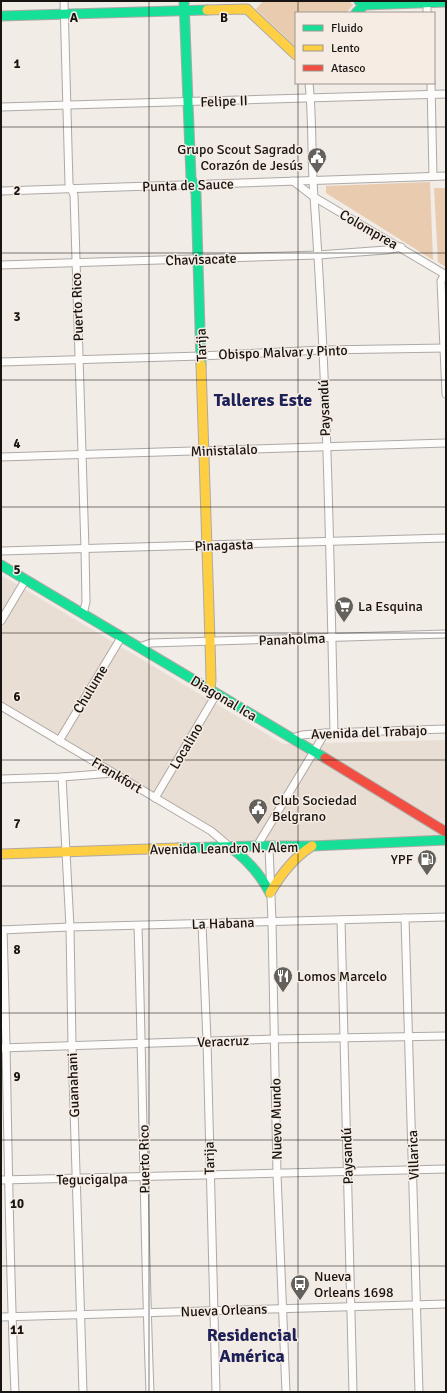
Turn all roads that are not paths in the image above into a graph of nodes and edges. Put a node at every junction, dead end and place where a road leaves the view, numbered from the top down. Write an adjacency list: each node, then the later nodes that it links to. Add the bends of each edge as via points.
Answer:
1 (64, 1): 9 (street, Puerto Rico)
2 (254, 1): 7 (main road)
3 (427, 2): 4 (main road); 5 (main road)
4 (446, 2)
5 (361, 3): 8 (main road)
6 (184, 6): 7 (main road); 9 (main road); 17 (main road, Tarija)
7 (247, 9): 11 (main road)
8 (356, 12)
9 (64, 14): 10 (main road); 18 (street, Puerto Rico)
10 (1, 16)
11 (295, 54)
12 (309, 84): 16 (street, Paysandú)
13 (431, 84): 15 (street)
14 (446, 94): 15 (street, Felipe II)
15 (431, 95): 16 (street, Felipe II); 20 (street)
16 (310, 98): 17 (street, Felipe II); 23 (street, Paysandú)
17 (189, 103): 18 (street, Felipe II); 24 (main road, Tarija)
18 (66, 105): 19 (street, Felipe II); 25 (street, Puerto Rico)
19 (1, 108)
20 (433, 176): 21 (street, Punta de Sauce); 23 (street, Punta de Sauce)
21 (446, 176)
22 (292, 181): 23 (street, Punta de Sauce); 24 (street, Punta de Sauce); 27 (street, Colomprea)
23 (312, 181): 27 (street, Paysandú)
24 (193, 185): 25 (street, Punta de Sauce); 30 (main road, Tarija, via 196,193)
25 (71, 189): 26 (street, Punta de Sauce); 31 (street, Puerto Rico, via 74,196)
26 (1, 191)
27 (314, 197): 28 (street, Colomprea); 29 (street, Paysandú)
28 (401, 247): 29 (street, Chavisacate); 33 (street, Colomprea)
29 (318, 255): 30 (street, Chavisacate); 35 (street, Paysandú)
30 (198, 260): 31 (street, Chavisacate); 36 (main road, Tarija)
31 (76, 263): 32 (street, Chavisacate); 37 (street, Puerto Rico)
32 (1, 265)
33 (445, 274): 34 (street, via 441,281)
34 (445, 348): 35 (street, Obispo Malvar y Pinto); 39 (street)
35 (322, 350): 36 (street, Obispo Malvar y Pinto); 41 (street, Paysandú)
36 (201, 356): 37 (street, Obispo Malvar y Pinto); 42 (main road, Tarija)
37 (79, 359): 38 (street, Obispo Malvar y Pinto); 43 (street, Puerto Rico)
38 (1, 362)
39 (446, 394)
40 (446, 443): 41 (street, Ministalalo)
41 (326, 447): 42 (street, Ministalalo); 46 (street, Paysandú)
42 (205, 450): 43 (street, Ministalalo); 47 (main road, Tarija)
43 (82, 454): 44 (street, Ministalalo); 48 (street, Puerto Rico)
44 (1, 456)
45 (446, 538): 46 (street, Pinagasta)
46 (329, 541): 47 (street, Pinagasta); 56 (street, Paysandú)
47 (207, 545): 48 (street, Pinagasta); 57 (main road, Tarija)
48 (85, 549): 49 (street, Pinagasta); 52 (street, Puerto Rico, via 86,602)
49 (1, 551)
50 (1, 565): 51 (main road, Diagonal Ica)
51 (26, 579): 52 (main road, Diagonal Ica); 53 (street)
52 (83, 614): 55 (main road, Diagonal Ica)
53 (1, 621)
54 (446, 634): 56 (street, Panaholma)
55 (122, 636): 58 (main road, Diagonal Ica); 65 (street, Chulume)
56 (332, 637): 57 (street, Panaholma); 63 (street, Paysandú)
57 (210, 641): 58 (street, Panaholma, via 151,643); 59 (main road, Tarija, via 211,680)
58 (139, 647): 59 (main road, Diagonal Ica)
59 (214, 691): 64 (main road, Diagonal Ica); 70 (street, Localino)
60 (2, 709): 65 (street, Frankfort)
61 (446, 729): 63 (street, Avenida del Trabajo)
62 (325, 733): 63 (street, Avenida del Trabajo); 64 (street, Avenida del Trabajo); 66 (street)
63 (334, 733)
64 (292, 738): 66 (main road, Diagonal Ica)
65 (59, 741): 67 (street, Frankfort)
66 (314, 752): 71 (main road, Diagonal Ica); 73 (street)
67 (113, 773): 68 (street); 70 (street, Frankfort)
68 (62, 777): 69 (street); 77 (street, Guanahani)
69 (1, 779)
70 (155, 798): 75 (street, Frankfort, via 211,831)
71 (446, 832)
72 (446, 840): 74 (main road, Avenida Leandro N. Alem)
73 (257, 846): 75 (main road, Avenida Leandro N. Alem); 76 (main road, Avenida Leandro N. Alem)
74 (312, 846): 76 (main road, Avenida Leandro N. Alem); 79 (main road, via 285,868)
75 (230, 847): 77 (main road, Avenida Leandro N. Alem); 79 (main road, via 250,863)
76 (269, 847): 79 (street, Nuevo Mundo)
77 (67, 852): 78 (main road, Avenida Leandro N. Alem); 86 (street, Guanahani)
78 (1, 854)
79 (270, 893): 83 (street, Nuevo Mundo)
80 (446, 917): 81 (street, La Habana)
81 (405, 918): 82 (street, La Habana); 89 (street, Villarica)
82 (341, 920): 83 (street, La Habana); 90 (street, Paysandú)
83 (272, 921): 84 (street, La Habana); 91 (street, Nuevo Mundo)
84 (202, 924): 85 (street, La Habana); 92 (street, Tarija)
85 (138, 926): 86 (street, La Habana); 93 (street, Puerto Rico)
86 (70, 927): 87 (street, La Habana); 94 (street, Guanahani)
87 (2, 930): 95 (street)
88 (446, 1036): 89 (street, Veracruz)
89 (409, 1037): 90 (street, Veracruz); 97 (street, Villarica)
90 (344, 1038): 91 (street, Veracruz); 98 (street, Paysandú)
91 (274, 1039): 92 (street, Veracruz); 99 (street, Nuevo Mundo)
92 (207, 1041): 93 (street, Veracruz); 100 (street, Tarija)
93 (142, 1043): 94 (street, Veracruz); 101 (street, Puerto Rico)
94 (72, 1046): 95 (street, Veracruz); 102 (street, Guanahani)
95 (4, 1048): 103 (street)
96 (446, 1169): 97 (street, Tegucigalpa)
97 (413, 1170): 98 (street, Tegucigalpa); 105 (street, Villarica)
98 (348, 1171): 99 (street, Tegucigalpa); 106 (street, Paysandú)
99 (277, 1174): 100 (street, Tegucigalpa); 107 (street, Nuevo Mundo)
100 (210, 1176): 101 (street, Tegucigalpa); 108 (street, Tarija)
101 (144, 1177): 102 (street, Tegucigalpa); 109 (street, Puerto Rico)
102 (77, 1179): 103 (street, Tegucigalpa); 110 (street, Guanahani)
103 (4, 1180): 112 (street)
104 (446, 1304): 105 (street, Nueva Orleans)
105 (416, 1305): 106 (street, Nueva Orleans); 119 (street, Villarica)
106 (352, 1306): 107 (street, Nueva Orleans); 118 (street, Paysandú)
107 (283, 1309): 108 (street, Nueva Orleans); 117 (street, Nuevo Mundo)
108 (214, 1311): 109 (street, Nueva Orleans); 116 (street, Tarija)
109 (147, 1312): 110 (street, Nueva Orleans); 115 (street, Puerto Rico)
110 (81, 1314): 112 (street, Nueva Orleans); 114 (street, Guanahani)
111 (1, 1316): 112 (street, Nueva Orleans)
112 (12, 1316): 113 (street)
113 (15, 1392)
114 (84, 1392)
115 (150, 1392)
116 (216, 1392)
117 (286, 1392)
118 (353, 1392)
119 (419, 1392)

